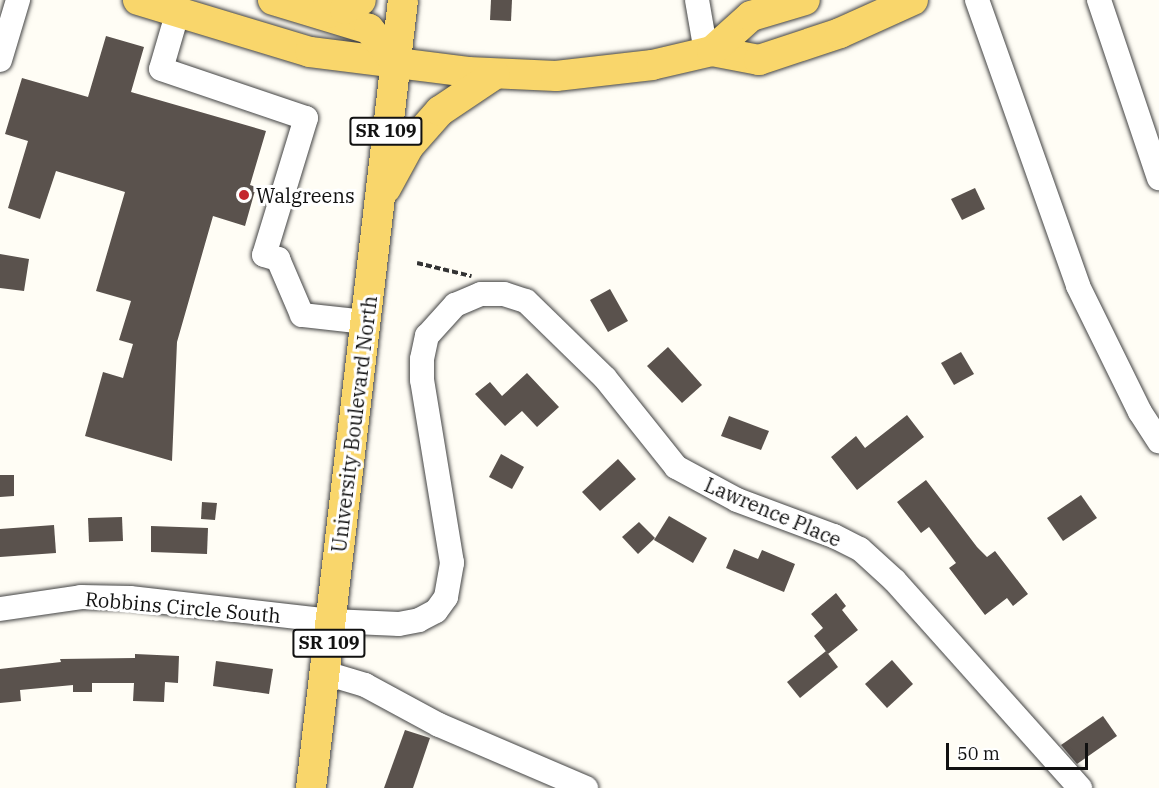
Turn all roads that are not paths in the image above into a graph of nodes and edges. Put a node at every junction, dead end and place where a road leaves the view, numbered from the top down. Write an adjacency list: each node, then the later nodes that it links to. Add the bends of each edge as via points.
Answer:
1 (18, 0): 14 (street)
2 (138, 0): 11 (main road)
3 (273, 0): 12 (main road)
4 (362, 0): 12 (main road, via 345,9)
5 (403, 0): 15 (main road, SR 109)
6 (697, 0): 13 (street)
7 (805, 0): 13 (main road, via 751,16)
8 (913, 0): 13 (main road, via 840,33 759,60)
9 (977, 0): 21 (street, via 1078,286 1140,412)
10 (1099, 0): 17 (street)
11 (178, 11): 15 (main road, via 310,52); 20 (street, via 161,69 306,118 264,255 278,260 302,315)
12 (321, 14): 15 (main road, via 369,29)
13 (709, 52): 16 (main road, via 652,65 567,75)
14 (0, 60)
15 (394, 60): 16 (main road); 18 (main road, University Boulevard North / SR 109)
16 (495, 74): 18 (main road, via 440,111 409,146)
17 (1159, 178)
18 (379, 201): 20 (main road, University Boulevard North / SR 109)
19 (481, 294): 23 (street, Robbins Circle South, via 455,304 438,319 427,336 422,358 422,380 451,552 452,581 446,597 436,611 419,620 399,624); 27 (street, Lawrence Place, via 504,294 526,301 606,378 676,467 737,500 860,549 895,581)
20 (365, 322): 23 (main road, University Boulevard North / SR 109)
21 (1159, 441)
22 (0, 609): 23 (street, Robbins Circle South, via 81,597 130,598)
23 (331, 621): 24 (main road, University Boulevard North / SR 109)
24 (325, 673): 25 (main road, University Boulevard North / SR 109); 26 (street, via 365,685 438,724)
25 (311, 788)
26 (586, 788)
27 (1080, 788)

